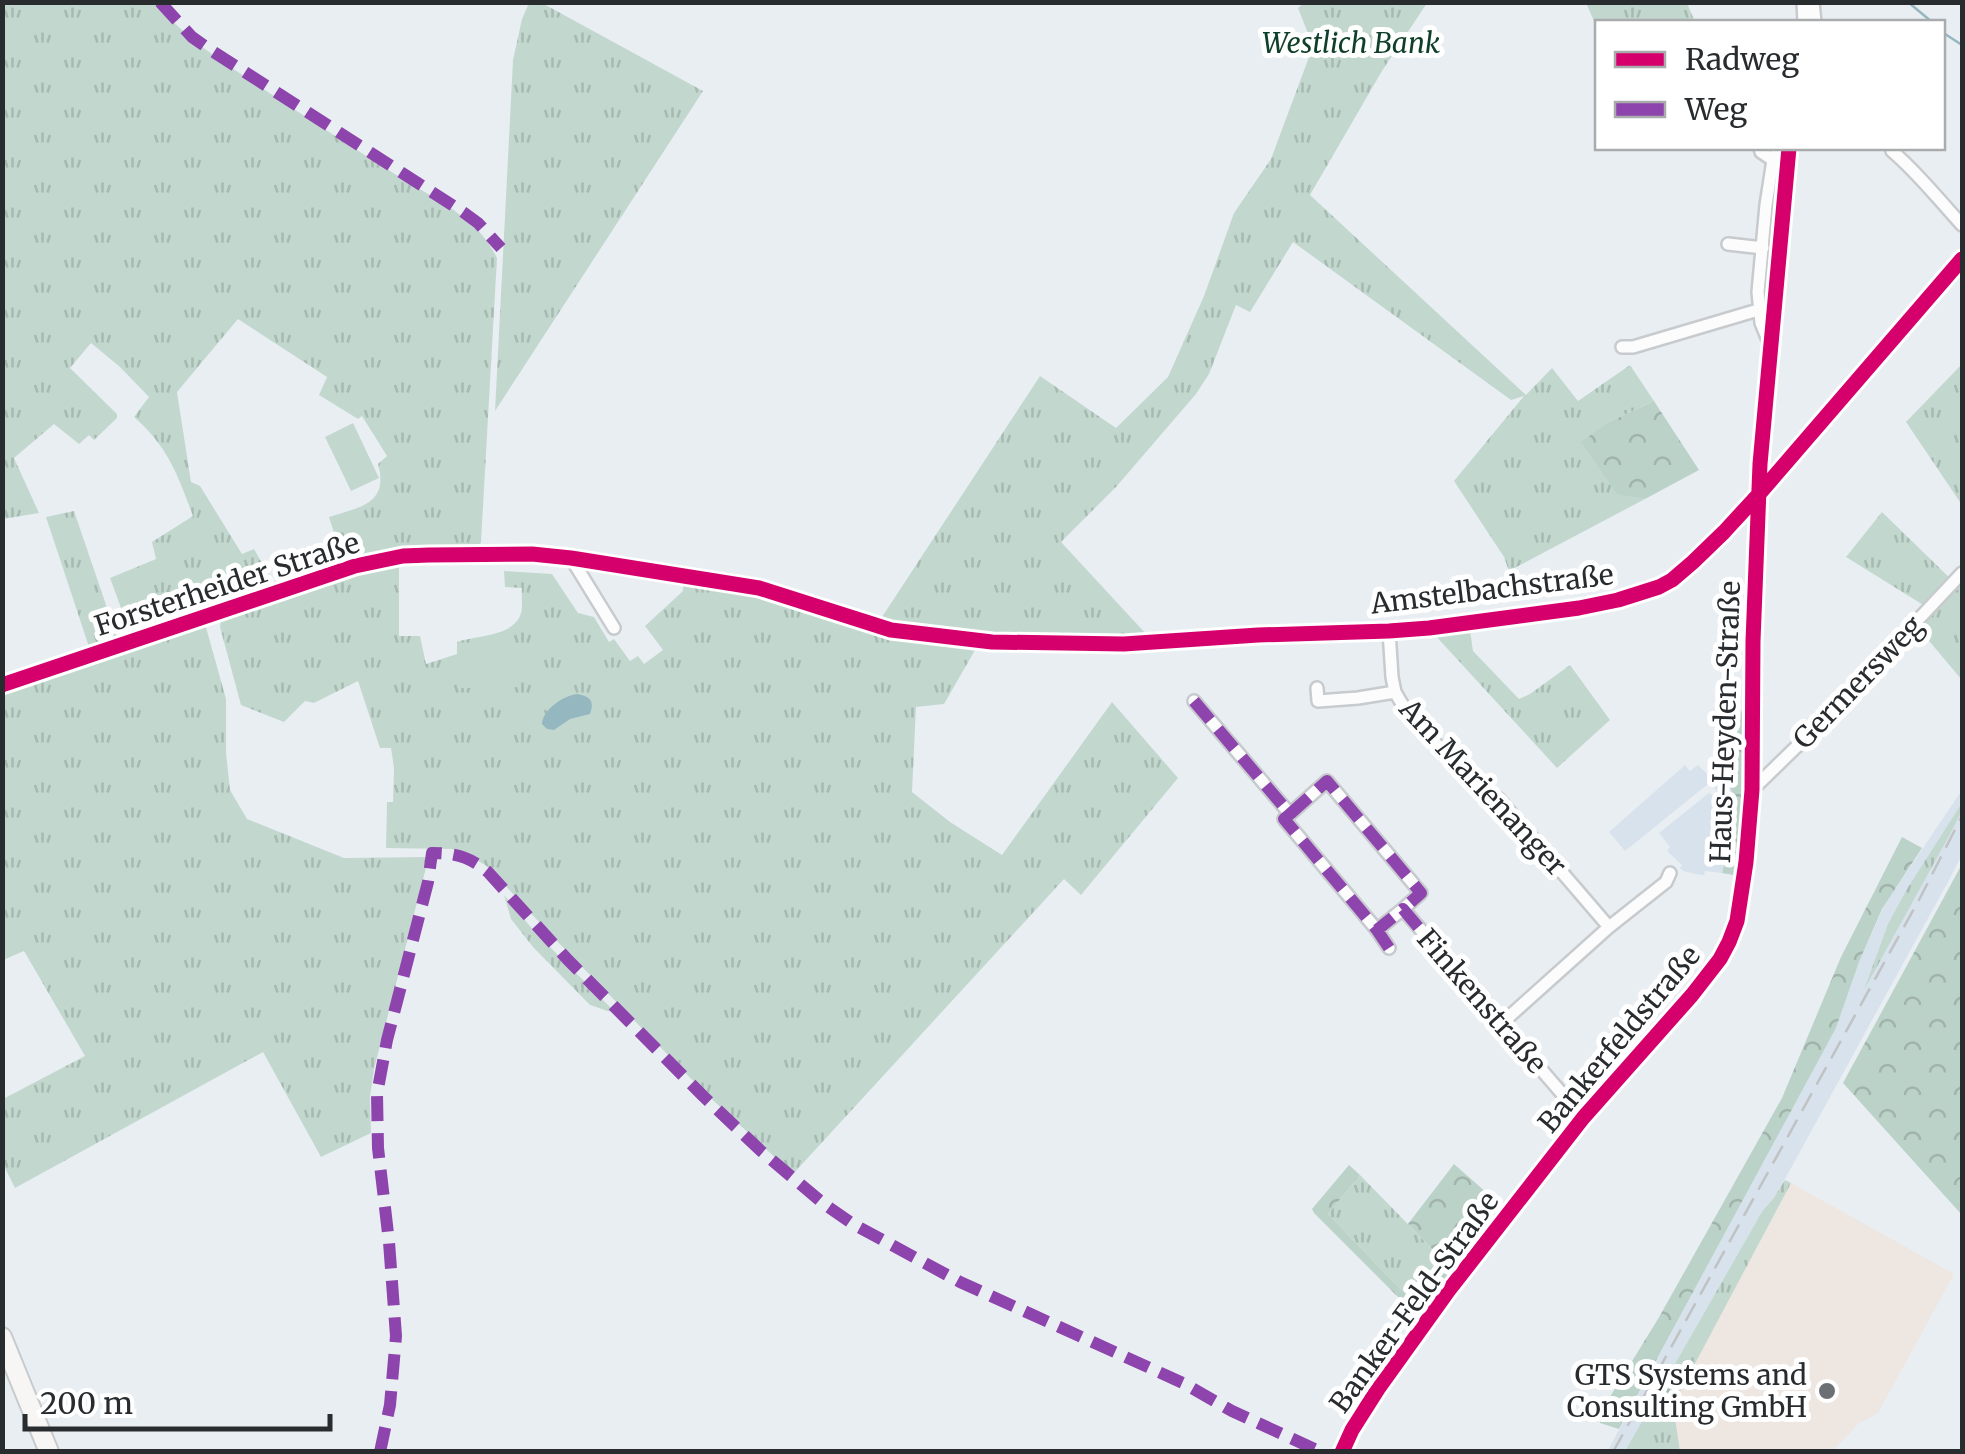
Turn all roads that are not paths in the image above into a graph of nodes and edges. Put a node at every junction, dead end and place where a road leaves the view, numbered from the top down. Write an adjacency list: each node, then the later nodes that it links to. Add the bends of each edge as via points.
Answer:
1 (1789, 150): 9 (street, Haus-Heyden-Straße)
2 (1892, 152): 4 (street)
3 (1776, 154): 6 (street, Haus-Heyden-Straße)
4 (1962, 225)
5 (1728, 244): 6 (street)
6 (1764, 248): 8 (street, Haus-Heyden-Straße)
7 (1962, 259): 12 (street, Amstelbachstraße)
8 (1758, 310): 9 (street, Haus-Heyden-Straße); 10 (street)
9 (1772, 342): 11 (street, Haus-Heyden-Straße)
10 (1622, 346)
11 (1760, 464): 12 (street); 13 (street, Haus-Heyden-Straße)
12 (1777, 473): 13 (street, Amstelbachstraße)
13 (1759, 494): 17 (street, Amstelbachstraße, via 1672,580 1644,593 1579,608); 23 (street, Haus-Heyden-Straße)
14 (571, 558): 16 (street); 18 (street, Forsterheider Straße, via 759,588 891,630 992,642); 19 (street, Forsterheider Straße, via 379,560)
15 (1962, 573): 23 (street, Germersweg)
16 (614, 628)
17 (1389, 631): 18 (street, Amstelbachstraße); 21 (street, Am Marienanger)
18 (1182, 640)
19 (2, 686)
20 (1317, 688): 21 (street, Am Marienanger, via 1318,701)
21 (1395, 692): 28 (street, Am Marienanger, via 1463,774 1512,813)
22 (1194, 701): 24 (street, Finkenstraße)
23 (1752, 790): 27 (street, Haus-Heyden-Straße)
24 (1290, 814): 26 (street, via 1327,782 1420,893); 29 (street, Finkenstraße, via 1284,820)
25 (1670, 874): 28 (street)
26 (1404, 909): 29 (street, Finkenstraße); 31 (street, Finkenstraße)
27 (1736, 921): 32 (street, Bankerfeldstraße, via 1720,960)
28 (1608, 927): 31 (street)
29 (1377, 930): 30 (street, Finkenstraße)
30 (1390, 948)
31 (1502, 1022): 32 (street, Finkenstraße)
32 (1583, 1118): 33 (street, Bankerfeldstraße)
33 (1530, 1184): 36 (street, Banker-Feld-Straße, via 1419,1330)
34 (2, 1337): 35 (main road)
35 (49, 1452)
36 (1342, 1452)

